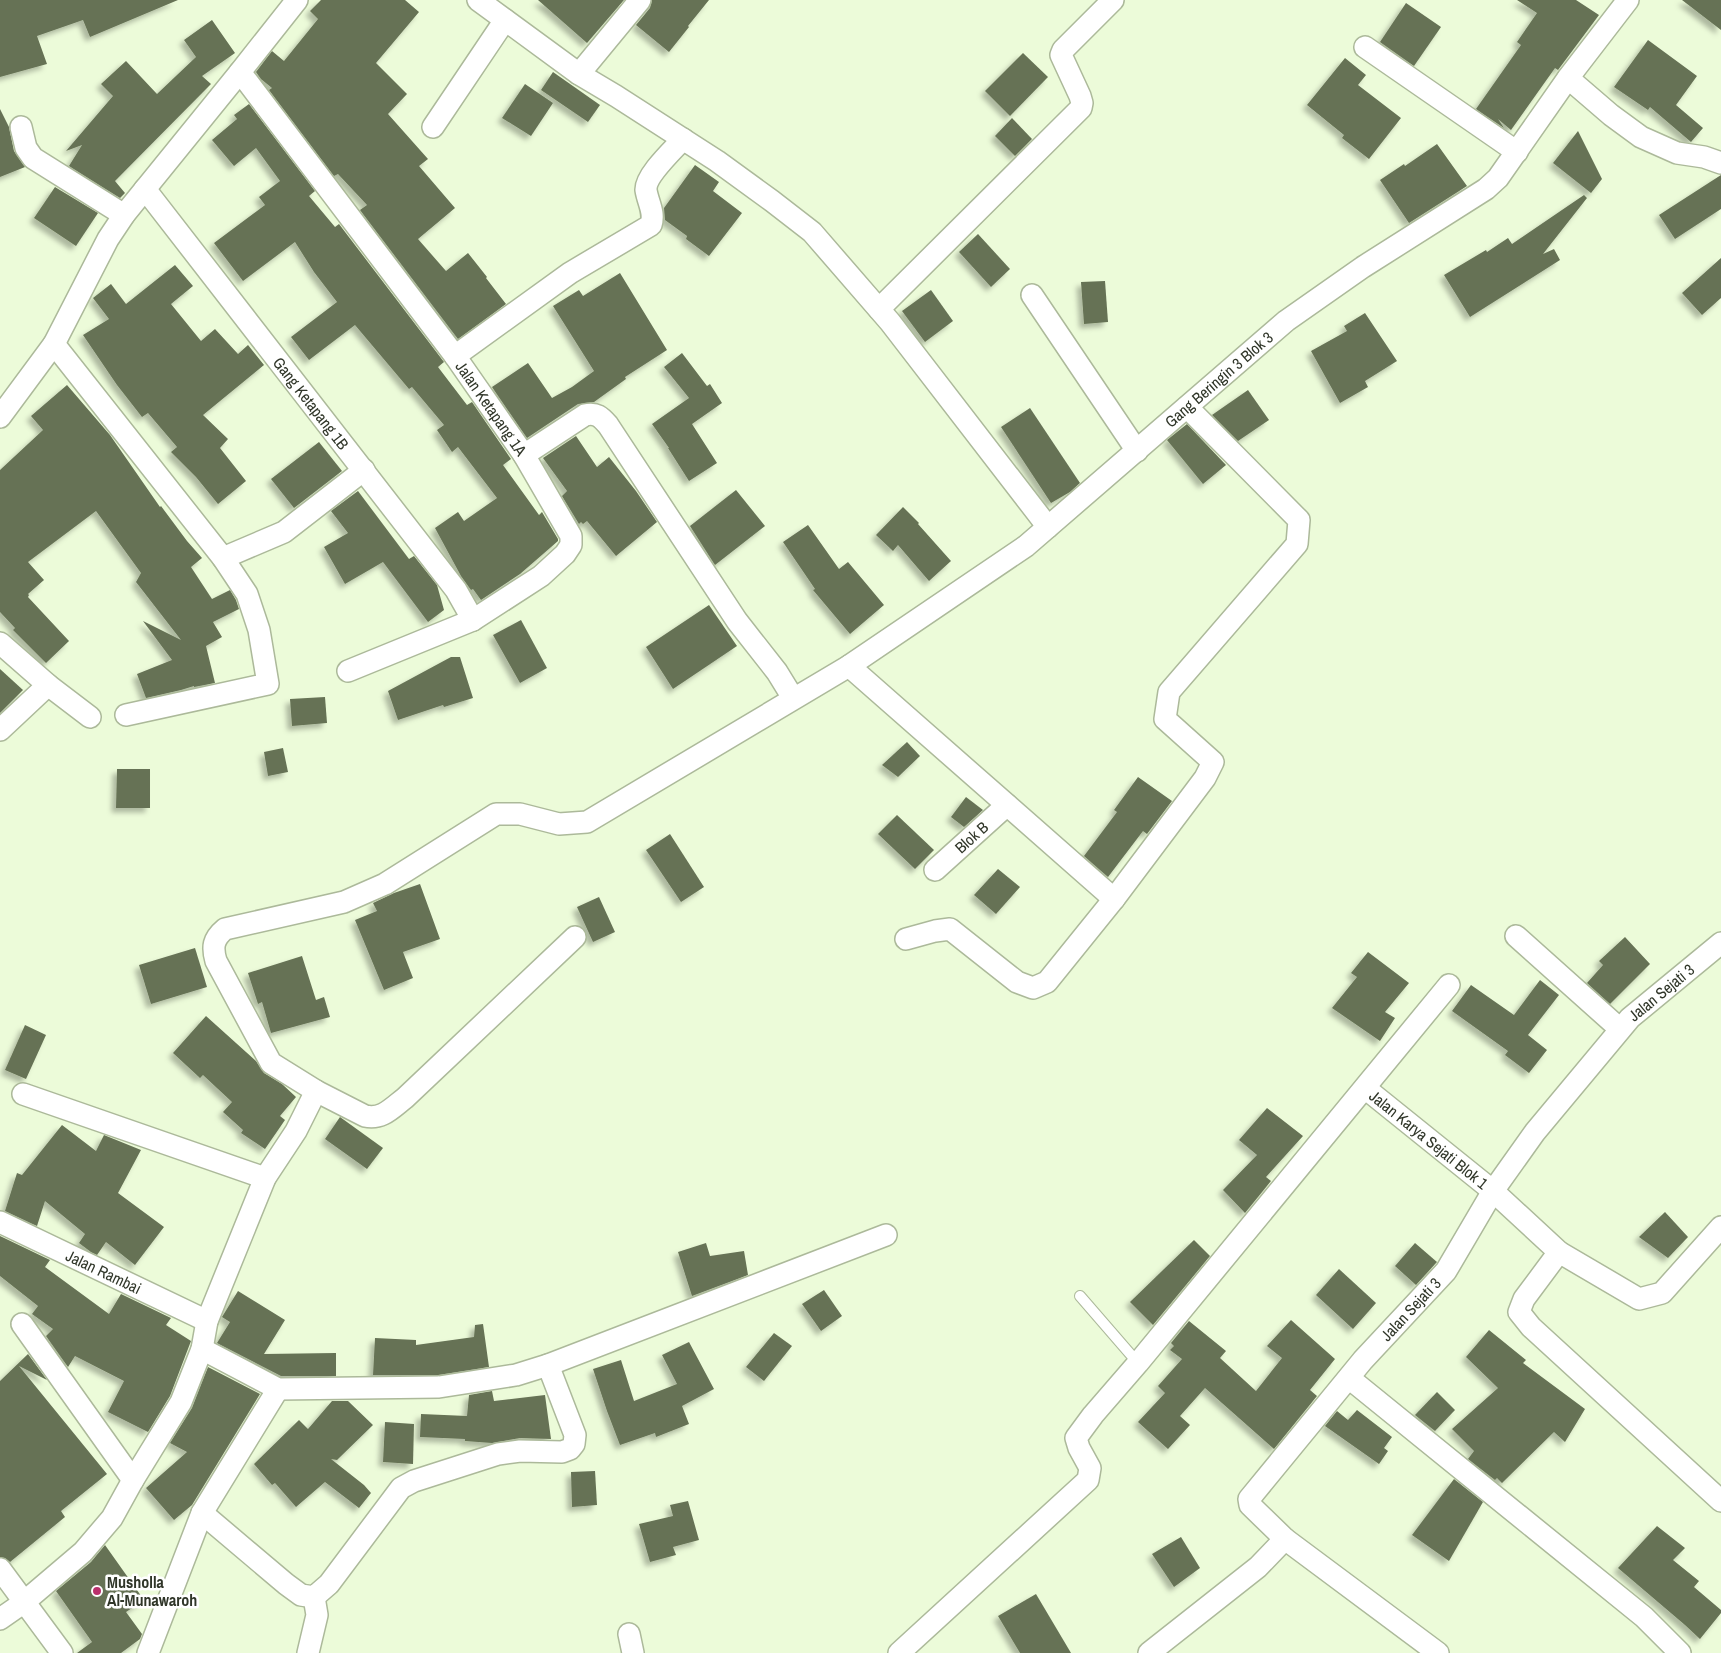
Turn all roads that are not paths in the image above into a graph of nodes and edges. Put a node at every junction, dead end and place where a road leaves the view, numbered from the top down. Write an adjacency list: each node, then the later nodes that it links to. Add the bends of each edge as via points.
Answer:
1 (297, 0): 8 (street)
2 (478, 0): 6 (street)
3 (640, 0): 9 (street)
4 (1113, 0): 19 (street, via 1061,55 1080,96 1081,108)
5 (1628, 0): 10 (street, Gang Beringin 3 Blok 3)
6 (505, 20): 9 (street); 12 (street)
7 (1365, 47): 14 (street)
8 (240, 72): 16 (street); 21 (street, Jalan Ketapang 1A)
9 (579, 74): 13 (street)
10 (1568, 78): 14 (street, Gang Beringin 3 Blok 3); 15 (street, via 1641,137 1677,153)
11 (21, 127): 17 (street, via 26,148 33,158)
12 (432, 127)
13 (683, 139): 19 (street, via 812,232); 21 (street, via 648,182 646,189 653,218 650,226 570,273)
14 (1517, 152): 22 (street, Gang Beringin 3 Blok 3, via 1486,189 1363,267 1286,321)
15 (1721, 163)
16 (145, 190): 17 (street); 26 (street, Gang Ketapang 1B)
17 (124, 215): 20 (street)
18 (1032, 295): 24 (street)
19 (879, 309): 27 (street)
20 (54, 344): 23 (street); 28 (street)
21 (455, 356): 25 (street, Jalan Ketapang 1A)
22 (1187, 407): 24 (street, Gang Beringin 3 Blok 3); 40 (street, via 1299,520 1297,544 1169,692 1166,719 1213,762 1205,778)
23 (0, 417)
24 (1137, 451): 27 (street, Gang Beringin 3 Blok 3)
25 (524, 455): 29 (street, Jalan Ketapang 1A, via 571,536 570,545 541,576); 34 (street, via 585,415 601,417 737,621)
26 (364, 470): 28 (street, via 284,532); 29 (street, Gang Ketapang 1B, via 456,590)
27 (1048, 527): 31 (street, Gang Beringin 3 Blok 3, via 1026,546)
28 (223, 558): 35 (street, via 247,594 258,630 268,684)
29 (473, 620): 32 (street, Jalan Ketapang 1A)
30 (0, 643): 33 (street)
31 (849, 666): 34 (street, Gang Beringin 3 Blok 3); 38 (street)
32 (348, 671)
33 (48, 686): 36 (street); 37 (street)
34 (793, 698): 48 (street, Gang Beringin 3 Blok 3, via 587,822 559,824 520,814 496,814 385,884 344,902 225,929 216,937 212,949 216,961 271,1063)
35 (126, 715)
36 (90, 717)
37 (0, 730)
38 (1007, 805): 39 (street, Blok B); 40 (street)
39 (935, 870)
40 (1114, 899): 43 (street, via 1047,982 1033,988 1017,982 950,929)
41 (1516, 936): 46 (street)
42 (575, 938): 48 (street, via 405,1098 381,1116 365,1116)
43 (906, 938)
44 (1721, 943): 46 (street, Jalan Sejati 3)
45 (1449, 985): 47 (street)
46 (1620, 1029): 51 (street, Jalan Sejati 3, via 1534,1132)
47 (1364, 1088): 51 (street, Jalan Karya Sejati Blok 1); 60 (street)
48 (316, 1091): 50 (street, via 296,1131)
49 (23, 1094): 50 (street)
50 (265, 1178): 57 (street)
51 (1493, 1192): 55 (street, Jalan Karya Sejati Blok 1); 62 (street, Jalan Sejati 3, via 1446,1271)
52 (0, 1222): 57 (street, Jalan Rambai)
53 (1721, 1227): 55 (street, Jalan Karya Sejati Blok 1, via 1662,1292 1639,1299)
54 (886, 1235): 61 (street)
55 (1559, 1252): 65 (street, via 1524,1299 1519,1312 1531,1327)
56 (1080, 1296): 60 (lane)
57 (207, 1321): 59 (street)
58 (22, 1324): 64 (street)
59 (202, 1349): 63 (street); 64 (street, via 181,1402)
60 (1138, 1363): 75 (street, via 1076,1438 1090,1468 1088,1480)
61 (548, 1365): 63 (street, via 516,1375 439,1387); 69 (street, via 575,1435 570,1449 498,1454 401,1488 328,1584)
62 (1348, 1378): 67 (street, Jalan Sejati 3, via 1249,1499 1250,1505); 78 (street, via 1644,1617)
63 (278, 1389): 66 (street)
64 (133, 1480): 70 (street, via 112,1518 82,1552)
65 (1721, 1502)
66 (202, 1513): 69 (street, via 301,1596); 73 (street)
67 (1285, 1539): 76 (street, via 1258,1567); 77 (street)
68 (0, 1569): 70 (street)
69 (314, 1597): 74 (street, via 317,1615)
70 (23, 1602): 71 (street); 72 (street)
71 (0, 1620)
72 (62, 1653)
73 (148, 1653)
74 (308, 1653)
75 (899, 1653)
76 (1149, 1653)
77 (1438, 1653)
78 (1680, 1653)

